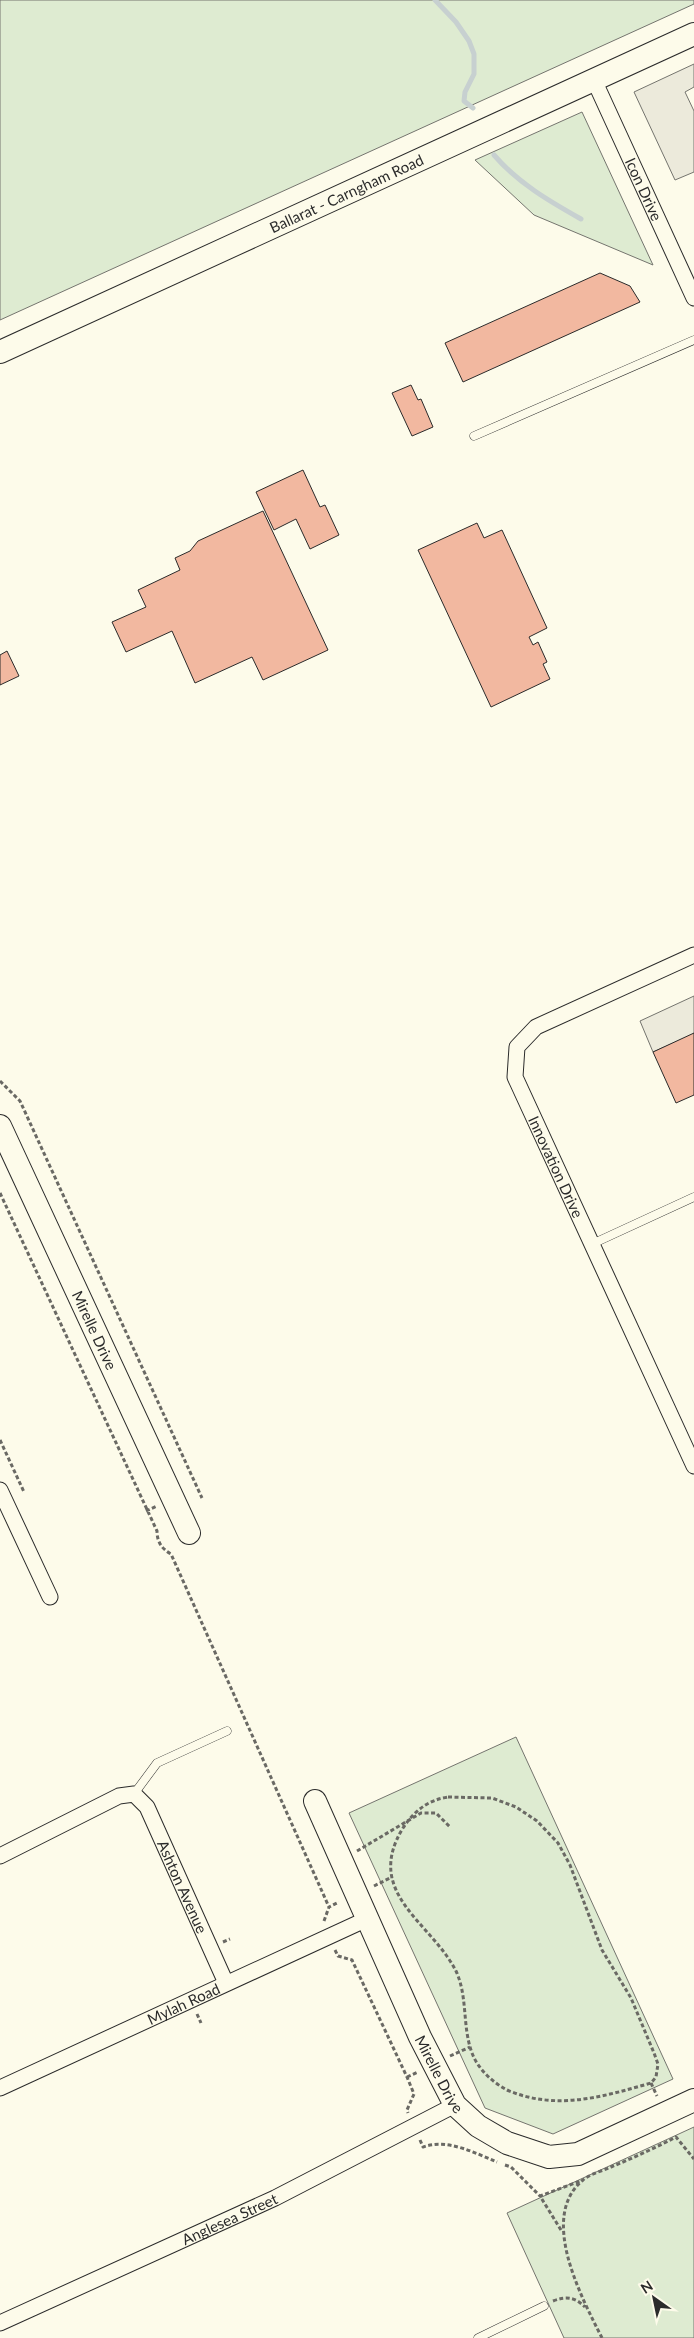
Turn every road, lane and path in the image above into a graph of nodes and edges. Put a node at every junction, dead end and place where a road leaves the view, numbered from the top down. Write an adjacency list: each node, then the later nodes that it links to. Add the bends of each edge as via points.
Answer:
1 (694, 34): 2 (street, Ballarat - Carngham Road)
2 (594, 80): 3 (street, Icon Drive); 5 (street, Ballarat - Carngham Road)
3 (694, 298)
4 (694, 340): 6 (lane)
5 (0, 352)
6 (474, 436)
7 (694, 955): 12 (street, Innovation Drive, via 536,1027 516,1048 515,1077)
8 (0, 1081): 17 (path, via 20,1102)
9 (0, 1126): 18 (street, Mirelle Drive)
10 (0, 1193): 28 (path, via 157,1532 157,1539 164,1551 171,1554 329,1907 323,1923)
11 (694, 1197): 12 (lane)
12 (592, 1244): 14 (street, Innovation Drive)
13 (0, 1440): 16 (path)
14 (694, 1466)
15 (0, 1490): 19 (street)
16 (24, 1492)
17 (202, 1498)
18 (189, 1533)
19 (50, 1597)
20 (227, 1731): 21 (lane, via 157,1763)
21 (134, 1794): 26 (street, via 119,1796); 29 (street, Ashton Avenue, via 147,1807)
22 (315, 1801): 27 (street, Mirelle Drive)
23 (409, 1820): 23 (path, via 392,1855 394,1884 401,1900 445,1953 456,1972 463,1992 472,2054 483,2072 497,2085 541,2101 584,2100 651,2083 656,2077 658,2064 639,2016 602,1950 570,1865 548,1831 516,1807 492,1798 437,1799 426,1804); 24 (path, via 429,1812 440,1816); 25 (path)
24 (450, 1827)
25 (356, 1851)
26 (0, 1856)
27 (366, 1919): 28 (street, Mylah Road); 32 (street, Mirelle Drive)
28 (329, 1936): 29 (street, Mylah Road); 33 (path, via 338,1956 352,1960 407,2077 414,2094 407,2110)
29 (226, 1983): 30 (street, Mylah Road)
30 (0, 2088)
31 (694, 2100): 32 (street, Mirelle Drive, via 578,2154 549,2157 507,2143 478,2126)
32 (454, 2105): 33 (street, Anglesea Street)
33 (414, 2126): 36 (path, via 423,2148 445,2144 511,2167); 40 (street, Anglesea Street, via 275,2198)
34 (694, 2159): 35 (path, via 676,2137)
35 (583, 2180): 36 (path); 37 (path, via 565,2210)
36 (540, 2196): 37 (path)
37 (563, 2233): 39 (path, via 565,2252)
38 (547, 2304): 39 (path, via 564,2297 577,2300); 41 (lane)
39 (587, 2310): 42 (path)
40 (0, 2323)
41 (478, 2338)
42 (602, 2338)

